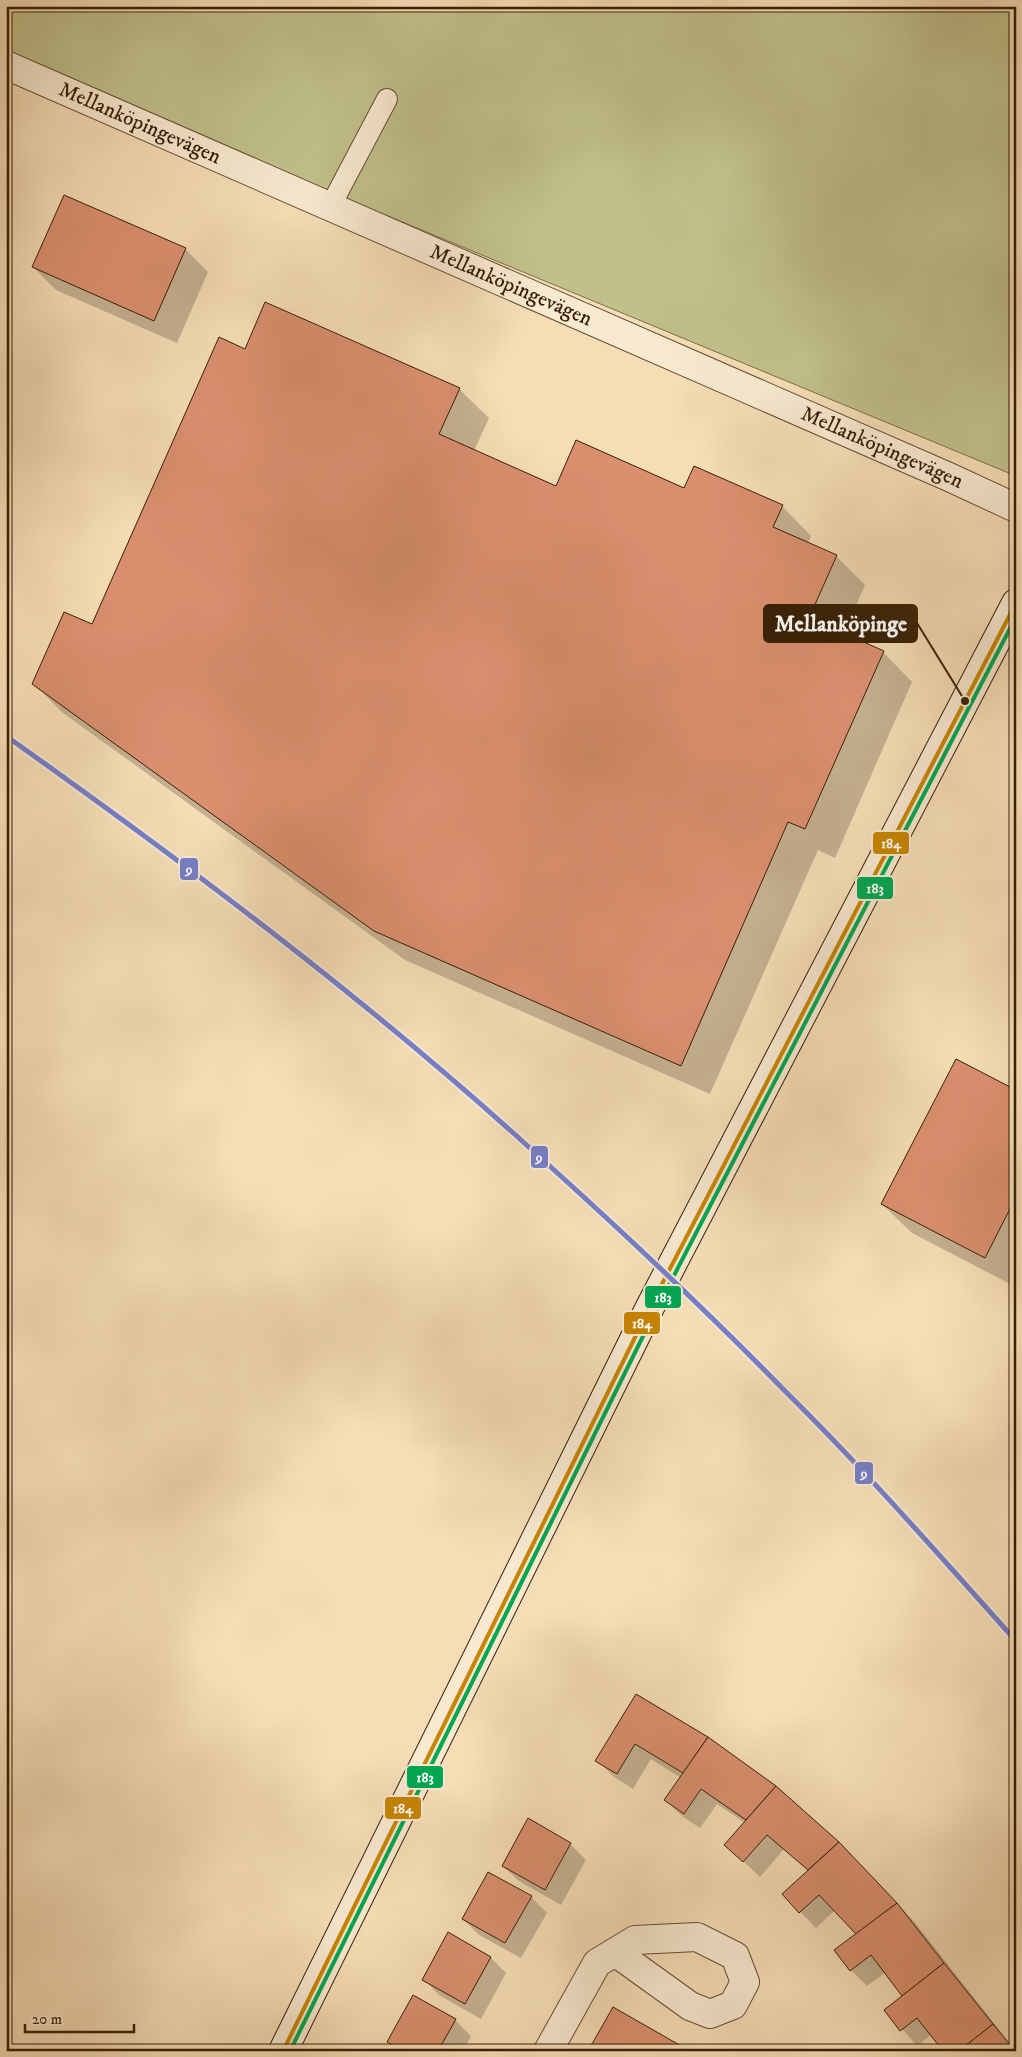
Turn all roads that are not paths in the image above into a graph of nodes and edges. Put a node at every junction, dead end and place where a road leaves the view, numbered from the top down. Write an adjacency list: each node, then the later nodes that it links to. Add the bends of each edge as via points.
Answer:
1 (6, 66): 3 (main road, Mellanköpingevägen)
2 (388, 99): 3 (lane)
3 (330, 207): 4 (main road, Mellanköpingevägen)
4 (1016, 508)
5 (1016, 603): 7 (main road, via 649,1309)
6 (615, 1952): 8 (main road, via 597,1963)
7 (283, 2051)
8 (548, 2051)

